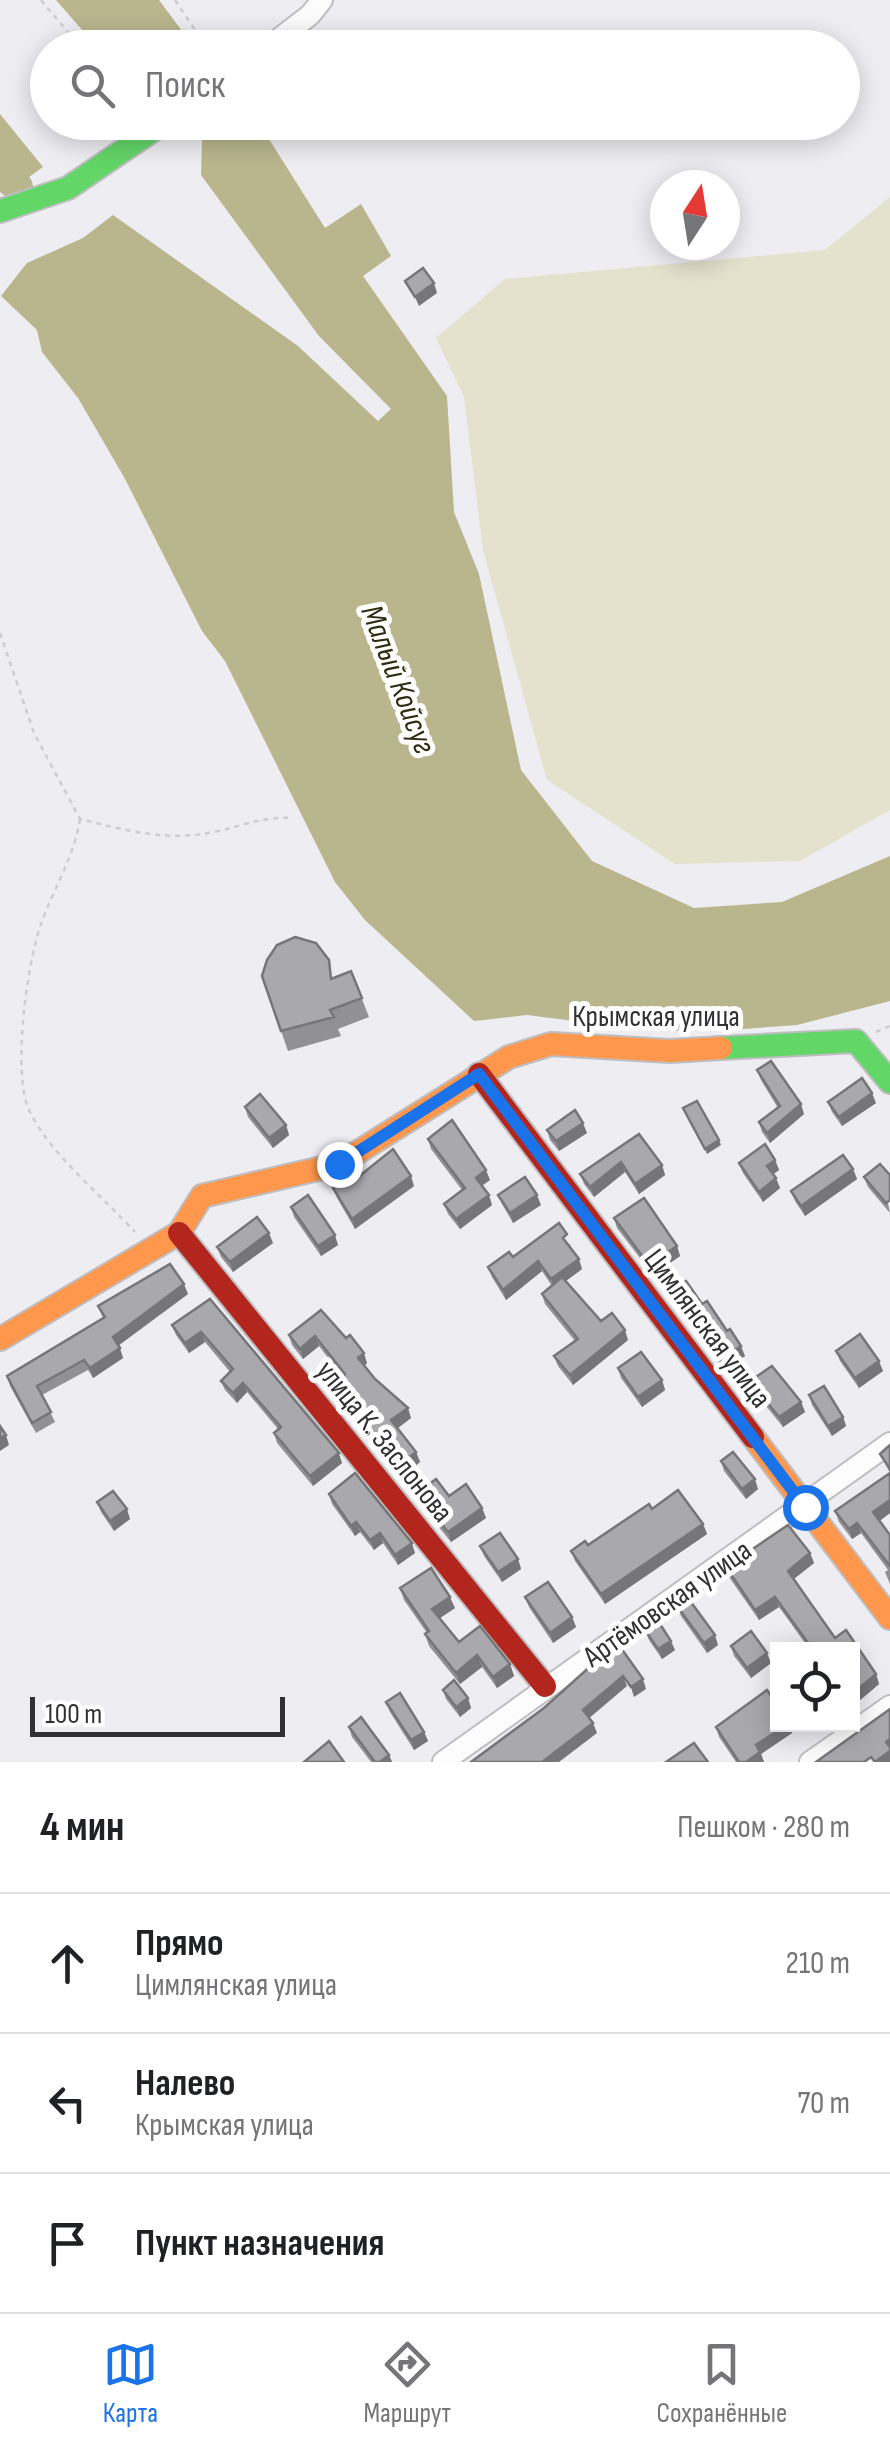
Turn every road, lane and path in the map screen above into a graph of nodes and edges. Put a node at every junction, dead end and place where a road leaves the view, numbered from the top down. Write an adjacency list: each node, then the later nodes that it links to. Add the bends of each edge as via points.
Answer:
1 (41, 0): 4 (path)
2 (175, 0): 5 (path)
3 (322, 0): 6 (street)
4 (66, 30)
5 (195, 30)
6 (290, 30)
7 (142, 140): 8 (street, via 60,195)
8 (0, 211)
9 (0, 633): 11 (path, via 34,733)
10 (292, 818): 11 (path, via 264,816 212,832 146,836)
11 (80, 819): 15 (path, via 31,952 22,1032 27,1107 42,1132)
12 (479, 1074): 13 (street, Крымская улица, via 552,1044 670,1051 856,1041); 14 (street, Крымская улица, via 339,1164 202,1196); 18 (street, Цимлянская улица)
13 (890, 1082)
14 (179, 1232): 15 (street, Крымская улица); 20 (street, улица К. Заслонова)
15 (152, 1249): 16 (street, Крымская улица)
16 (0, 1339)
17 (890, 1442): 18 (street, Артёмовская улица)
18 (805, 1507): 19 (street, Цимлянская улица); 20 (street, Артёмовская улица)
19 (890, 1618)
20 (545, 1686): 22 (street, Артёмовская улица)
21 (890, 1706): 23 (street)
22 (443, 1762)
23 (810, 1762)

